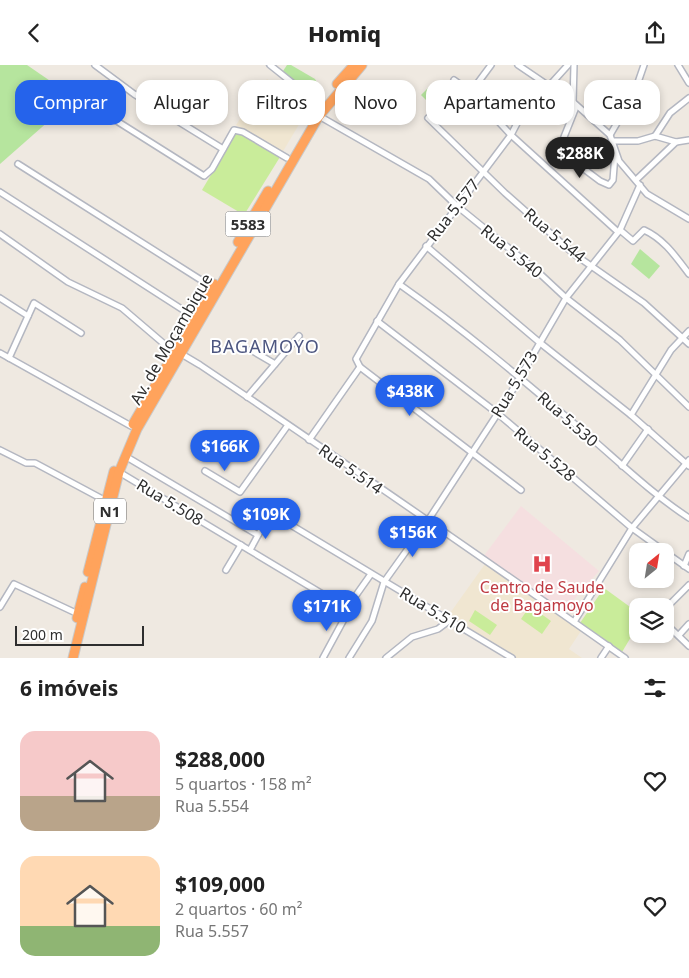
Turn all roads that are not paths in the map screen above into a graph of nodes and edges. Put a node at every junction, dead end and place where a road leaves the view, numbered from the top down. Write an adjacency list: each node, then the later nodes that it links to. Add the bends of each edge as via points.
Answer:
1 (95, 65): 33 (street, via 134,94)
2 (270, 65): 11 (street)
3 (354, 65): 17 (highway, Av. de Moçambique / 5583)
4 (362, 65): 19 (highway, Av. de Moçambique / 5583)
5 (491, 65): 12 (street)
6 (518, 65): 13 (street)
7 (568, 65): 14 (street, Rua 5.577)
8 (574, 65): 18 (street)
9 (644, 65): 28 (street, via 631,100)
10 (678, 65): 15 (street)
11 (289, 80)
12 (480, 80)
13 (538, 80)
14 (554, 80)
15 (689, 83)
16 (689, 98): 29 (street, via 670,113)
17 (325, 99)
18 (575, 105): 28 (street); 34 (street, via 560,151 609,185 613,180)
19 (325, 108)
20 (325, 118): 41 (street, Rua 5.540, via 420,172)
21 (123, 125): 33 (street, via 204,176 212,169)
22 (308, 125): 35 (highway, Av. de Moçambique / 5583)
23 (313, 125): 62 (highway, Av. de Moçambique / 5583)
24 (435, 125): 37 (street, Rua 5.544)
25 (502, 125): 27 (street)
26 (516, 125): 27 (street, Rua 5.577)
27 (511, 135): 37 (street, Rua 5.577); 43 (street)
28 (610, 135): 31 (street)
29 (654, 136): 31 (street, via 638,141); 32 (street)
30 (689, 140): 32 (street)
31 (613, 141): 34 (street)
32 (676, 142): 38 (street)
33 (223, 149): 35 (street, via 232,133 238,130)
34 (615, 154): 38 (street)
35 (287, 158): 49 (highway, Av. de Moçambique / 5583)
36 (18, 164): 49 (street)
37 (483, 171): 41 (street, Rua 5.577); 46 (street, Rua 5.544, via 574,254)
38 (636, 180): 39 (street)
39 (640, 185): 42 (street, via 655,200); 43 (street, Rua 5.573)
40 (0, 193): 53 (street)
41 (457, 206): 45 (street, Rua 5.577); 51 (street, Rua 5.540)
42 (689, 219)
43 (619, 231): 46 (street, Rua 5.573); 47 (street, via 633,241 644,230 654,235)
44 (0, 235): 62 (street, Rua 5.514, via 68,282 122,309)
45 (426, 246): 48 (street, Rua 5.577); 59 (street)
46 (593, 266): 51 (street, Rua 5.573); 58 (street, Rua 5.544, via 644,303)
47 (689, 274)
48 (398, 284): 54 (street, Rua 5.577); 69 (street, Rua 5.530)
49 (212, 287): 53 (highway, Av. de Moçambique / 5583)
50 (0, 298): 52 (street)
51 (566, 298): 59 (street, Rua 5.573); 68 (street, Rua 5.540, via 620,340)
52 (28, 316): 56 (street, via 34,303); 64 (street)
53 (194, 317): 62 (highway, Av. de Moçambique / 5583)
54 (377, 321): 66 (street, Rua 5.577, via 356,359); 72 (street, Rua 5.528)
55 (689, 331): 58 (street)
56 (81, 333)
57 (299, 336): 65 (street)
58 (682, 338): 60 (street, Rua 5.544); 68 (street)
59 (539, 343): 69 (street, Rua 5.573); 73 (street)
60 (689, 344)
61 (251, 350): 65 (street)
62 (177, 352): 67 (highway, Av. de Moçambique / 5583); 70 (street, Rua 5.514)
63 (0, 353): 64 (street)
64 (9, 358): 75 (street)
65 (275, 364): 70 (street)
66 (360, 367): 77 (street); 79 (street)
67 (164, 372): 75 (highway, Av. de Moçambique / N1); 80 (highway, Av. de Moçambique / N1)
68 (654, 376): 71 (street, Rua 5.540); 73 (street)
69 (519, 377): 72 (street, Rua 5.573); 82 (street, Rua 5.530)
70 (247, 397): 74 (street, Rua 5.514)
71 (689, 407)
72 (497, 413): 79 (street, Rua 5.573); 90 (street, Rua 5.528)
73 (631, 415): 76 (street)
74 (288, 425): 77 (street, Rua 5.514); 83 (street, via 240,492)
75 (131, 426): 87 (highway, Av. de Moçambique / N1, via 113,472)
76 (648, 429): 81 (street); 82 (street)
77 (309, 440): 89 (street, Rua 5.514)
78 (0, 450): 87 (street, via 28,464 35,463)
79 (472, 452): 85 (street); 89 (street, Rua 5.573)
80 (126, 456): 84 (highway, Av. de Moçambique / N1); 91 (street)
81 (688, 463): 86 (street)
82 (622, 466): 86 (street, Rua 5.530)
83 (205, 471)
84 (119, 472): 93 (street, Rua 5.508); 113 (highway, Av. de Moçambique / N1)
85 (521, 490)
86 (658, 497): 88 (street, Rua 5.530); 90 (street)
87 (106, 501): 105 (highway, Av. de Moçambique / N1)
88 (689, 518)
89 (427, 522): 100 (street, Rua 5.573); 107 (street, Rua 5.514, via 483,557)
90 (632, 527): 92 (street, Rua 5.528); 107 (street)
91 (258, 535): 94 (street); 99 (street, Rua 5.510, via 269,515 276,516)
92 (654, 543)
93 (241, 545): 94 (street, Rua 5.508); 98 (street)
94 (250, 550): 104 (street, Rua 5.508)
95 (689, 554): 97 (street)
96 (674, 558): 97 (street, Rua 5.528)
97 (687, 567)
98 (226, 570)
99 (371, 574): 100 (street, Rua 5.510); 104 (street)
100 (384, 582): 106 (street, Rua 5.510); 116 (street, Rua 5.573, via 372,621)
101 (689, 585): 102 (street)
102 (674, 600)
103 (0, 607): 105 (street, via 14,584)
104 (348, 609): 115 (street, via 349,613)
105 (78, 614): 113 (highway, Av. de Moçambique / N1)
106 (450, 620): 114 (street, Rua 5.510); 117 (street, via 438,629 412,637)
107 (574, 622): 112 (street, Rua 5.514)
108 (689, 624): 110 (street)
109 (674, 630): 110 (street)
110 (680, 635): 111 (street)
111 (689, 645)
112 (609, 647): 118 (street); 119 (street, Rua 5.514)
113 (74, 657)
114 (508, 657)
115 (323, 658)
116 (349, 658)
117 (386, 658)
118 (601, 658)
119 (625, 658)

